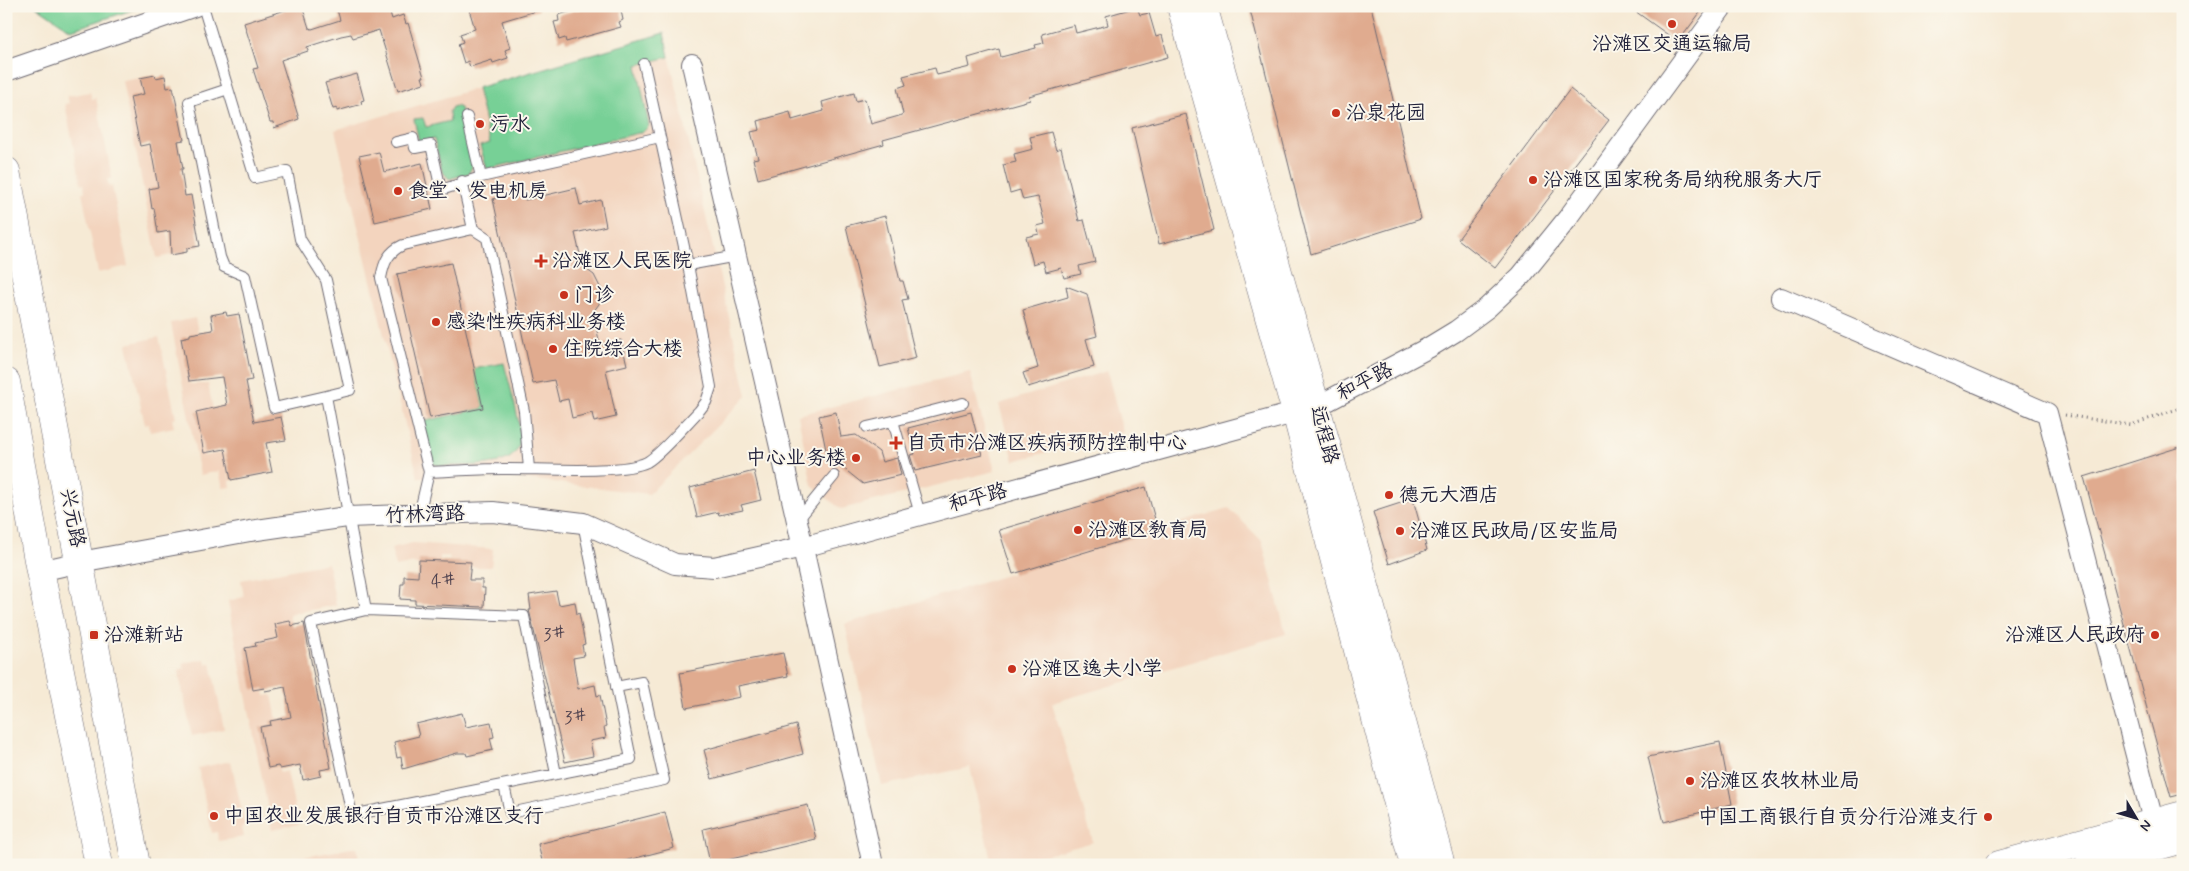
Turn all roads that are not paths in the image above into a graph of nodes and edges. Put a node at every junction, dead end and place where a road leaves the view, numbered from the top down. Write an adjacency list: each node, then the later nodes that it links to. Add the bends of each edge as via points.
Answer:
1 (195, 6): 8 (street)
2 (203, 6): 9 (lane)
3 (1181, 6): 23 (main road, 远程路)
4 (1203, 6): 23 (main road, 远程路)
5 (1723, 6): 23 (street, 和平路, via 1568,218 1521,276 1456,331 1422,352)
6 (644, 64): 11 (lane)
7 (692, 64): 17 (street)
8 (6, 70)
9 (228, 89): 21 (lane, via 255,178 287,171 300,239 326,280 350,390); 21 (lane, via 189,102 220,257 224,267 245,276 274,408)
10 (468, 117): 14 (lane)
11 (660, 137): 14 (lane); 18 (lane)
12 (396, 142): 15 (lane, via 413,138 415,148 431,145 441,190)
13 (6, 171): 35 (main road, 兴元路)
14 (481, 176): 15 (lane)
15 (462, 181): 16 (lane)
16 (473, 229): 26 (lane, via 487,238 524,410); 27 (lane, via 403,245 394,249 383,265 381,278)
17 (737, 256): 18 (lane); 32 (street)
18 (688, 265): 26 (lane, via 711,377 709,395 699,411 643,464)
19 (1781, 298): 42 (street, via 2047,413)
20 (6, 382): 36 (main road, 兴元路)
21 (326, 396): 31 (lane)
22 (963, 403): 24 (lane)
23 (1306, 410): 29 (street, 和平路); 46 (main road, 远程路); 47 (main road, 远程路)
24 (893, 421): 25 (lane); 29 (lane)
25 (867, 427)
26 (529, 469): 27 (lane)
27 (429, 472): 30 (lane)
28 (834, 476): 32 (lane)
29 (920, 514): 34 (street, 和平路)
30 (419, 515): 31 (street, 竹林湾路); 33 (street, 竹林湾路, via 493,512)
31 (347, 517): 35 (street, 竹林湾路); 37 (lane)
32 (798, 521): 34 (street)
33 (583, 523): 34 (street, 竹林湾路, via 675,564 714,567); 38 (lane)
34 (803, 547): 45 (street)
35 (80, 562): 36 (street, 竹林湾路); 44 (main road, 兴元路)
36 (40, 571): 43 (main road, 兴元路)
37 (366, 610): 39 (lane, via 524,616); 40 (lane, via 311,623 352,815)
38 (616, 687): 39 (lane, via 631,759); 40 (lane, via 642,682 664,780 510,814)
39 (556, 774): 40 (lane)
40 (504, 784)
41 (2183, 815): 42 (main road)
42 (2165, 836): 48 (main road); 49 (main road)
43 (99, 865)
44 (136, 865)
45 (873, 865)
46 (1414, 865)
47 (1441, 865)
48 (2000, 865)
49 (2090, 865)

